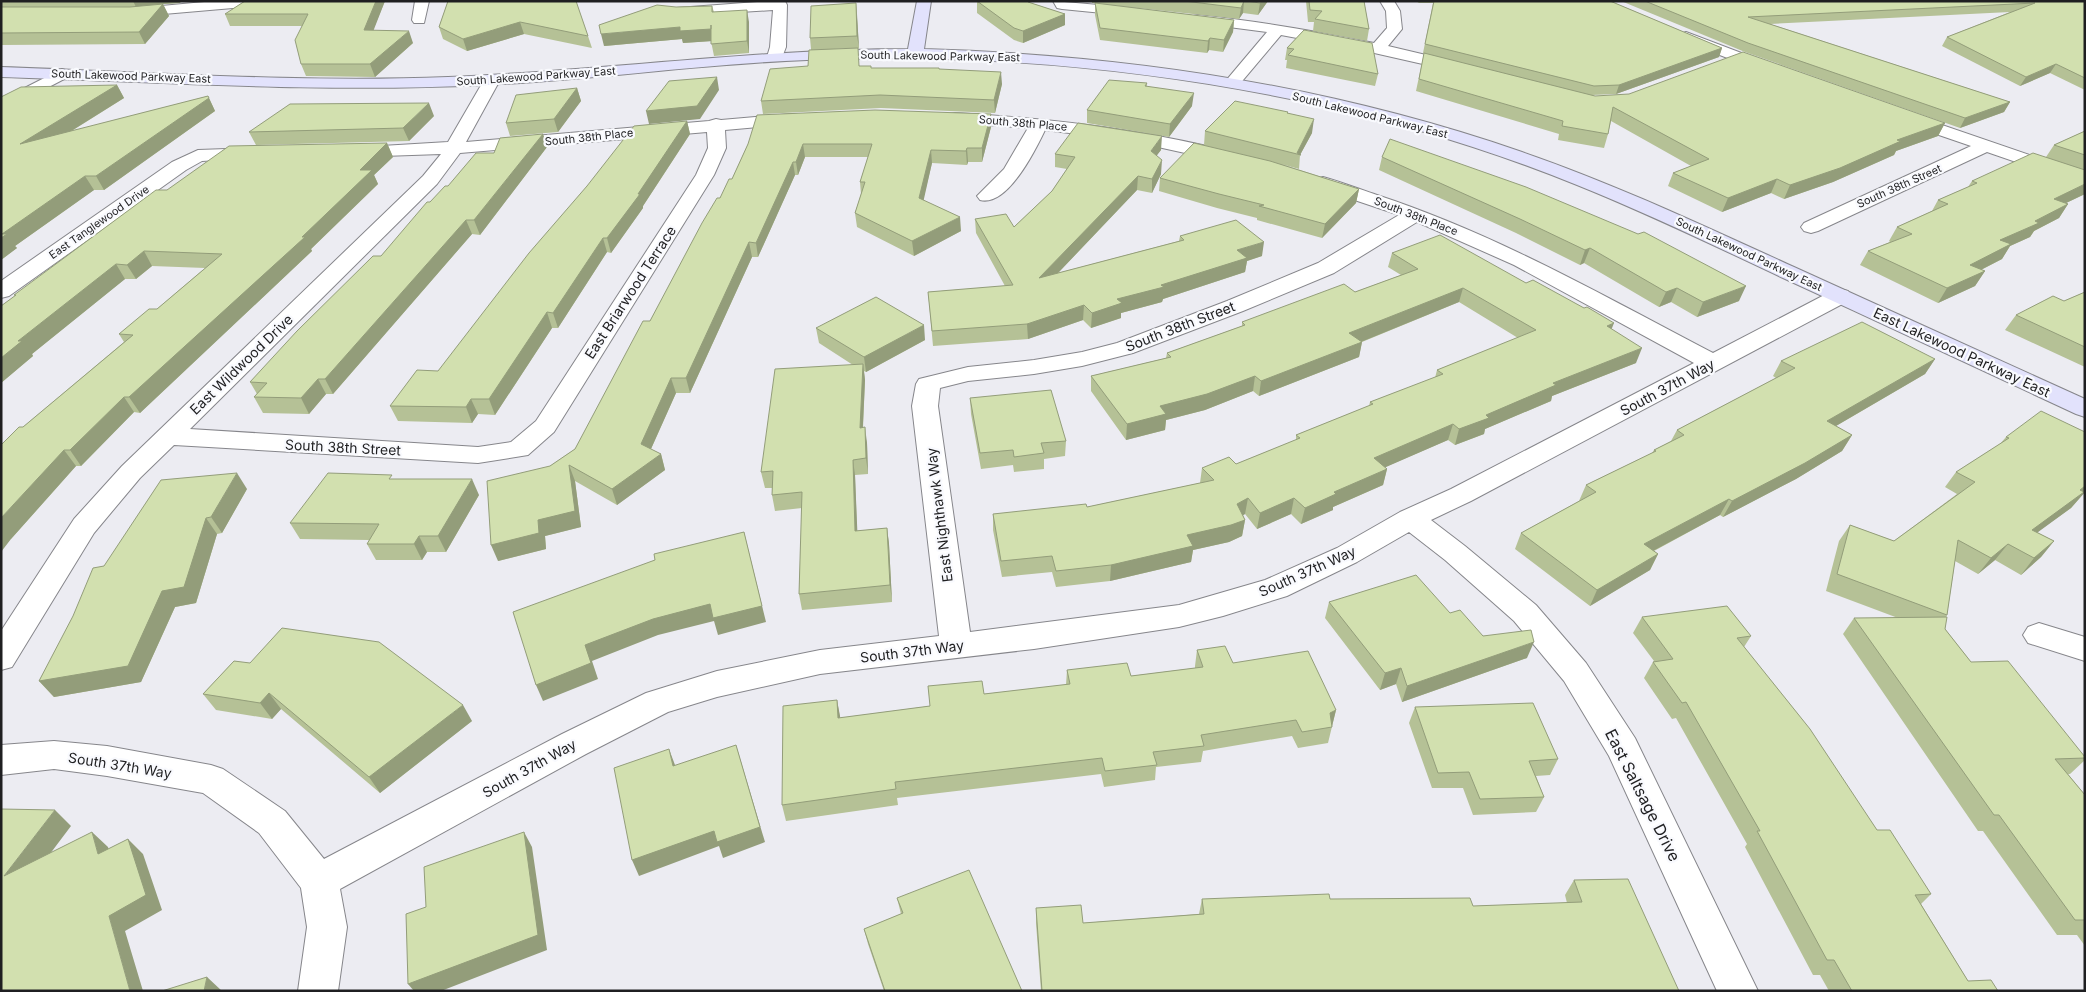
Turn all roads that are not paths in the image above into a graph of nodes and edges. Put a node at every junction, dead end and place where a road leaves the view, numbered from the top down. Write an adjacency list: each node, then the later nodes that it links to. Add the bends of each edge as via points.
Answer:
1 (267, 1): 7 (street)
2 (422, 1): 12 (street)
3 (924, 1): 16 (street)
4 (1387, 1): 15 (street, via 1393,11 1395,28)
5 (779, 3): 8 (street, via 706,11); 17 (street)
6 (1061, 3): 10 (street)
7 (204, 8): 9 (street)
8 (663, 10)
9 (117, 13)
10 (1152, 14)
11 (1182, 17): 14 (street)
12 (419, 20)
13 (1668, 29): 18 (street)
14 (1276, 30): 15 (street); 25 (street)
15 (1377, 49): 20 (street)
16 (915, 54): 17 (street, South Lakewood Parkway East); 25 (street, South Lakewood Parkway East, via 1083,62)
17 (775, 57): 24 (street, South Lakewood Parkway East)
18 (1738, 57): 19 (street); 22 (street)
19 (1712, 67)
20 (1472, 71)
21 (1, 72): 23 (street, South Lakewood Parkway East)
22 (1781, 73)
23 (62, 74): 24 (street, South Lakewood Parkway East, via 357,82); 26 (street)
24 (492, 80): 33 (street, East Wildwood Drive)
25 (1232, 83): 43 (street, South Lakewood Parkway East, via 1415,124 1556,170 1680,222)
26 (1, 107)
27 (1896, 114): 32 (street)
28 (938, 117): 31 (street, South 38th Place)
29 (806, 118): 30 (street, South 38th Place)
30 (716, 124): 33 (street, South 38th Place); 48 (street, East Briarwood Terrace, via 717,148 705,175 545,426)
31 (1039, 124): 36 (street, South 38th Place, via 1137,137); 39 (street, via 1013,172)
32 (1988, 146): 38 (street); 41 (street, South 38th Street)
33 (455, 148): 34 (street, South 38th Place); 47 (street, East Wildwood Drive, via 430,180)
34 (334, 152)
35 (276, 153): 42 (street, East Tanglewood Drive, via 198,156)
36 (1245, 161)
37 (1302, 176): 40 (street, South 38th Place)
38 (2085, 180)
39 (987, 196)
40 (1414, 215): 44 (street, South 38th Place, via 1456,230 1554,278); 45 (street, South 38th Street, via 1326,268 1124,348 1082,359 968,374)
41 (1810, 226)
42 (1, 291)
43 (1840, 296): 44 (street, South 37th Way); 46 (street, East Lakewood Parkway East)
44 (1713, 363): 49 (street, South 37th Way)
45 (928, 384): 51 (street, East Nighthawk Way, via 926,406)
46 (2085, 409)
47 (167, 436): 48 (street, South 38th Street, via 478,455); 53 (street, East Wildwood Drive, via 84,526)
48 (520, 449)
49 (1410, 519): 51 (street, South 37th Way, via 1347,556 1276,588 1223,605 1178,616 1034,638); 57 (street, East Saltsage Drive, via 1525,613 1575,672 1623,748)
50 (2039, 635): 52 (street)
51 (956, 645): 55 (street, South 37th Way, via 820,662 717,684 658,702)
52 (2085, 649)
53 (1, 658)
54 (1, 760): 55 (street, South 37th Way, via 54,755 211,780 272,822)
55 (319, 881): 56 (street, via 327,927)
56 (318, 991)
57 (1738, 991)

